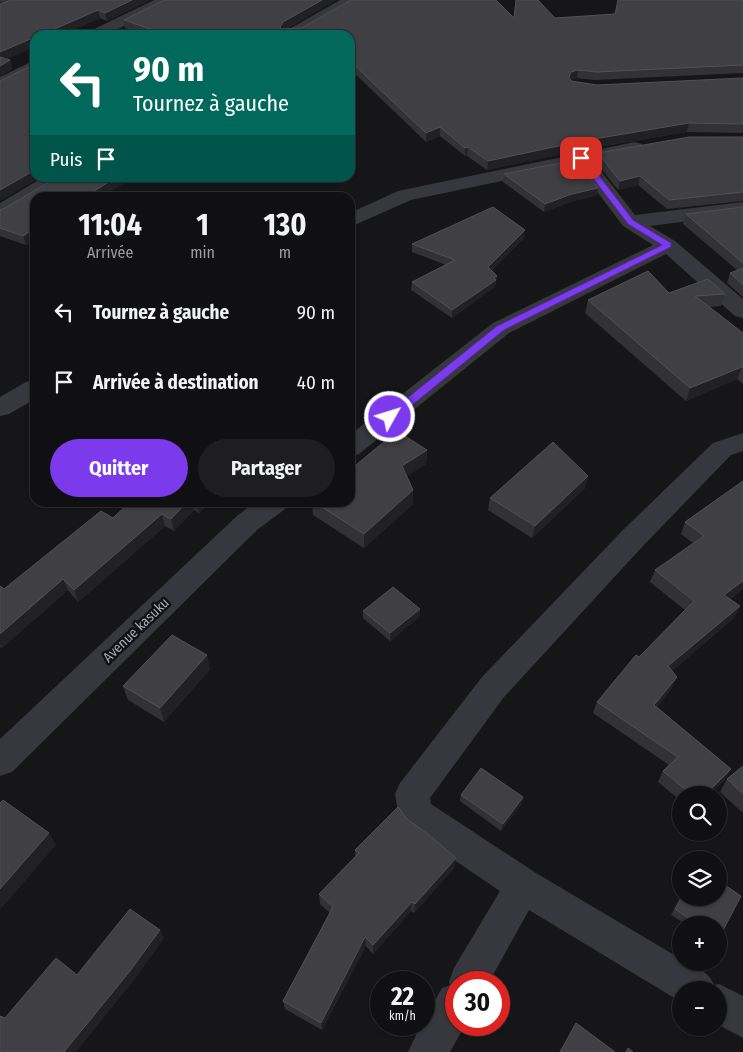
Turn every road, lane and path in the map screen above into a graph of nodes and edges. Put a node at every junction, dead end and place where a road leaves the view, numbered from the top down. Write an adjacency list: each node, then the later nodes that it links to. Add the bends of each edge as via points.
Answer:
1 (166, 0): 3 (street)
2 (351, 0): 4 (street)
3 (104, 30)
4 (299, 30)
5 (30, 69): 6 (street)
6 (0, 84)
7 (648, 146): 8 (street)
8 (581, 158): 14 (street, via 405,195); 15 (street)
9 (49, 182): 10 (street)
10 (32, 192)
11 (30, 193): 13 (street)
12 (743, 208): 15 (street)
13 (0, 212)
14 (355, 219)
15 (630, 222): 16 (street)
16 (668, 245): 17 (street); 21 (street, via 501,328)
17 (743, 311)
18 (30, 391): 19 (street)
19 (0, 408)
20 (743, 442): 24 (street, via 722,449 632,539 493,687 412,794 419,816)
21 (355, 444)
22 (268, 507): 23 (street, Avenue kasuku, via 247,523)
23 (0, 761)
24 (523, 886): 25 (street); 26 (street)
25 (474, 971)
26 (681, 981)
27 (727, 1008): 28 (street)
28 (743, 1018)
29 (445, 1022): 30 (street)
30 (428, 1052)

